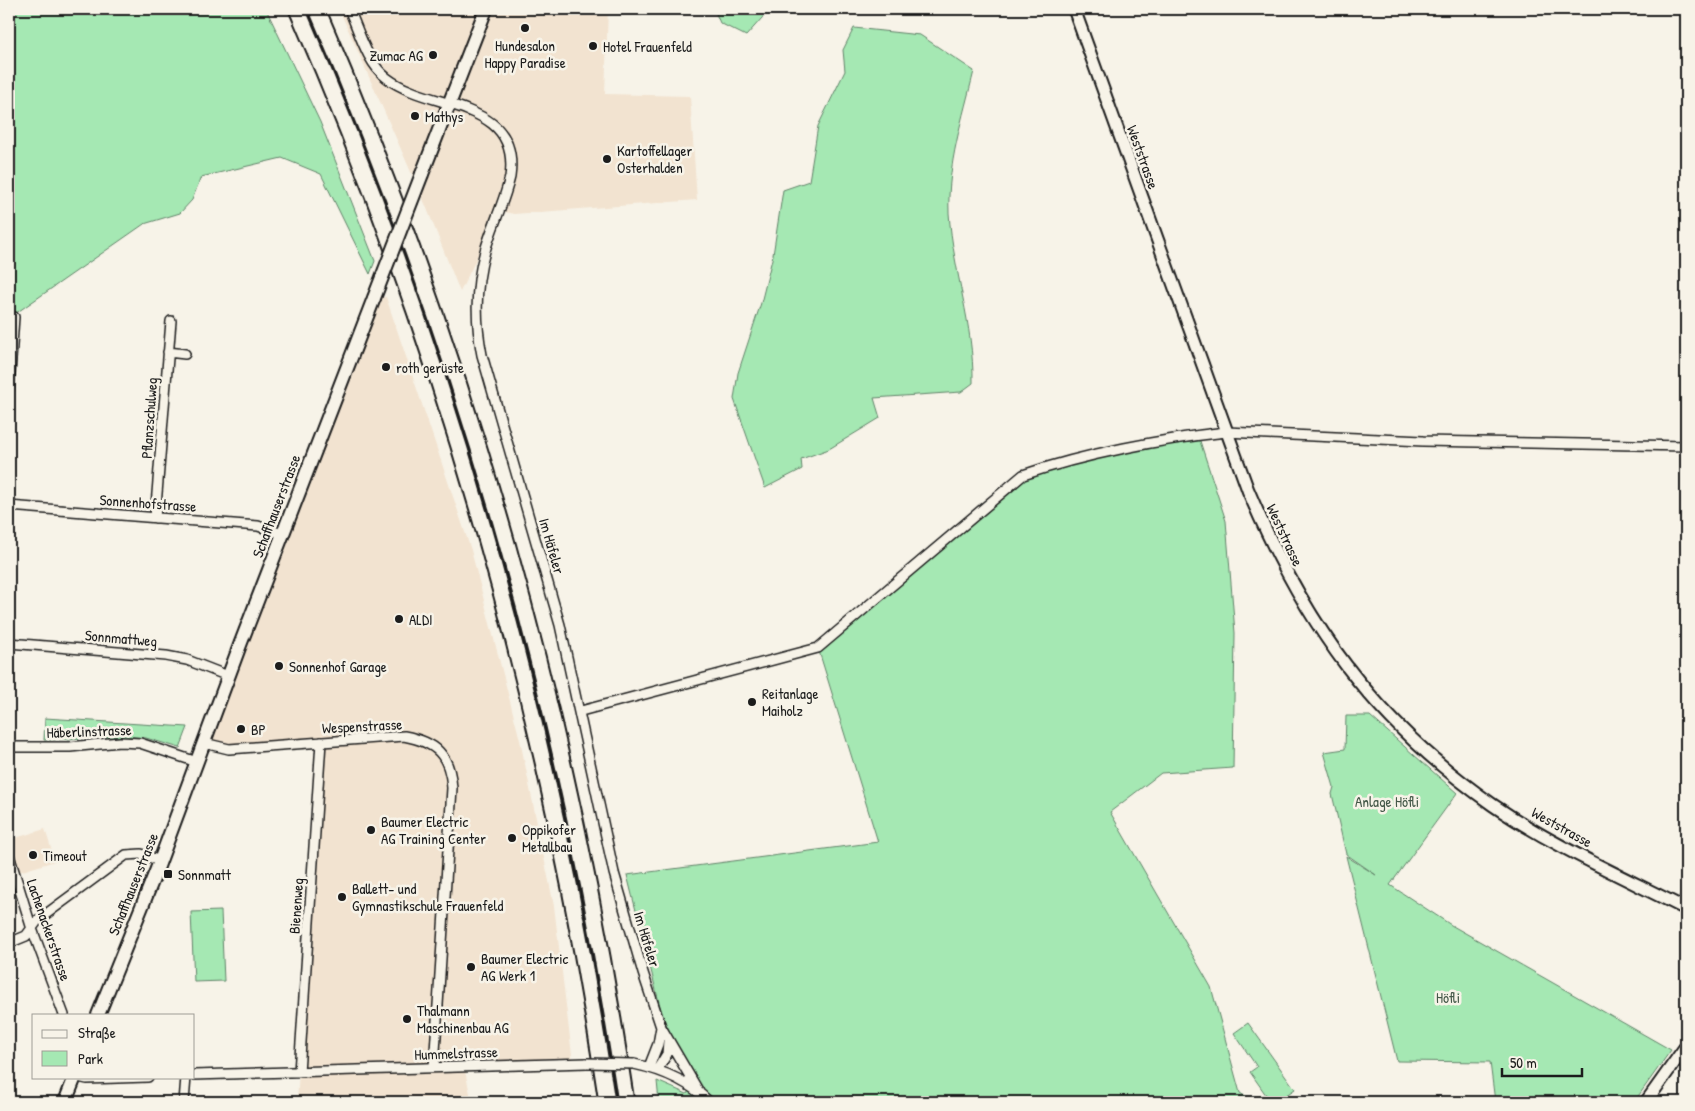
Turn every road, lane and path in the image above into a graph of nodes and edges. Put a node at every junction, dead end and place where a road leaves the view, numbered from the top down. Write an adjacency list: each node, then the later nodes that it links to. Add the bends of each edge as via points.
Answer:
1 (296, 9): 45 (highway, via 408,288 490,549 528,689 556,816)
2 (318, 9): 46 (highway, via 426,283 486,466 518,578 576,818)
3 (349, 9): 6 (street, Im Häfeler, via 371,59 387,79)
4 (486, 9): 6 (main road, Schaffhauserstrasse)
5 (1074, 9): 12 (main road, Weststrasse)
6 (449, 104): 16 (main road, Schaffhauserstrasse, bridge); 19 (street, Im Häfeler, via 467,109 492,123 502,134 511,156 507,190 485,249 479,276 476,306 479,341 560,625)
7 (14, 318): 11 (street)
8 (171, 321): 9 (street, Pflanzschulweg)
9 (168, 352): 10 (street); 15 (street, Pflanzschulweg)
10 (184, 354)
11 (9, 388)
12 (1226, 432): 13 (street); 19 (street, via 1060,462 1023,475 818,648); 26 (main road, Weststrasse, via 1267,535 1295,590 1349,671 1384,711 1436,761 1494,806 1550,840)
13 (1686, 446)
14 (9, 506): 15 (street, Sonnenhofstrasse)
15 (155, 518): 16 (street, Sonnenhofstrasse, via 258,526)
16 (283, 534): 18 (main road, Schaffhauserstrasse)
17 (9, 643): 18 (street, Sonnmattweg, via 166,656 187,660)
18 (228, 676): 21 (main road, Schaffhauserstrasse)
19 (581, 711): 31 (street, Im Häfeler, via 614,873)
20 (321, 742): 21 (street, Wespenstrasse, via 229,749); 34 (street, Wespenstrasse, via 404,736 433,746 447,762 452,788); 36 (street, Bienenweg)
21 (204, 743): 23 (main road, Schaffhauserstrasse)
22 (9, 747): 23 (street, Häberlinstrasse, via 140,743)
23 (197, 762): 25 (main road, Schaffhauserstrasse)
24 (9, 855): 27 (street, Lachenackerstrasse)
25 (160, 861): 27 (street, via 141,854 126,856); 30 (main road, Schaffhauserstrasse)
26 (1686, 909)
27 (31, 926): 28 (street, via 26,936); 29 (street, Lachenackerstrasse)
28 (9, 943)
29 (64, 1014)
30 (98, 1014)
31 (661, 1027): 32 (street, Im Häfeler); 35 (street)
32 (668, 1040): 35 (street, via 666,1054); 42 (street, Im Häfeler)
33 (1686, 1046): 48 (main road)
34 (434, 1067): 35 (street, Hummelstrasse, bridge, via 586,1063 634,1064); 36 (street, Hummelstrasse)
35 (653, 1068): 42 (street, Hummelstrasse)
36 (299, 1072): 37 (street, Hummelstrasse)
37 (195, 1076)
38 (76, 1078): 43 (main road)
39 (82, 1078): 40 (street)
40 (118, 1078)
41 (186, 1078): 44 (street)
42 (700, 1092): 47 (street, Hummelstrasse)
43 (65, 1102)
44 (184, 1102)
45 (607, 1102)
46 (626, 1102)
47 (709, 1102)
48 (1646, 1102)

